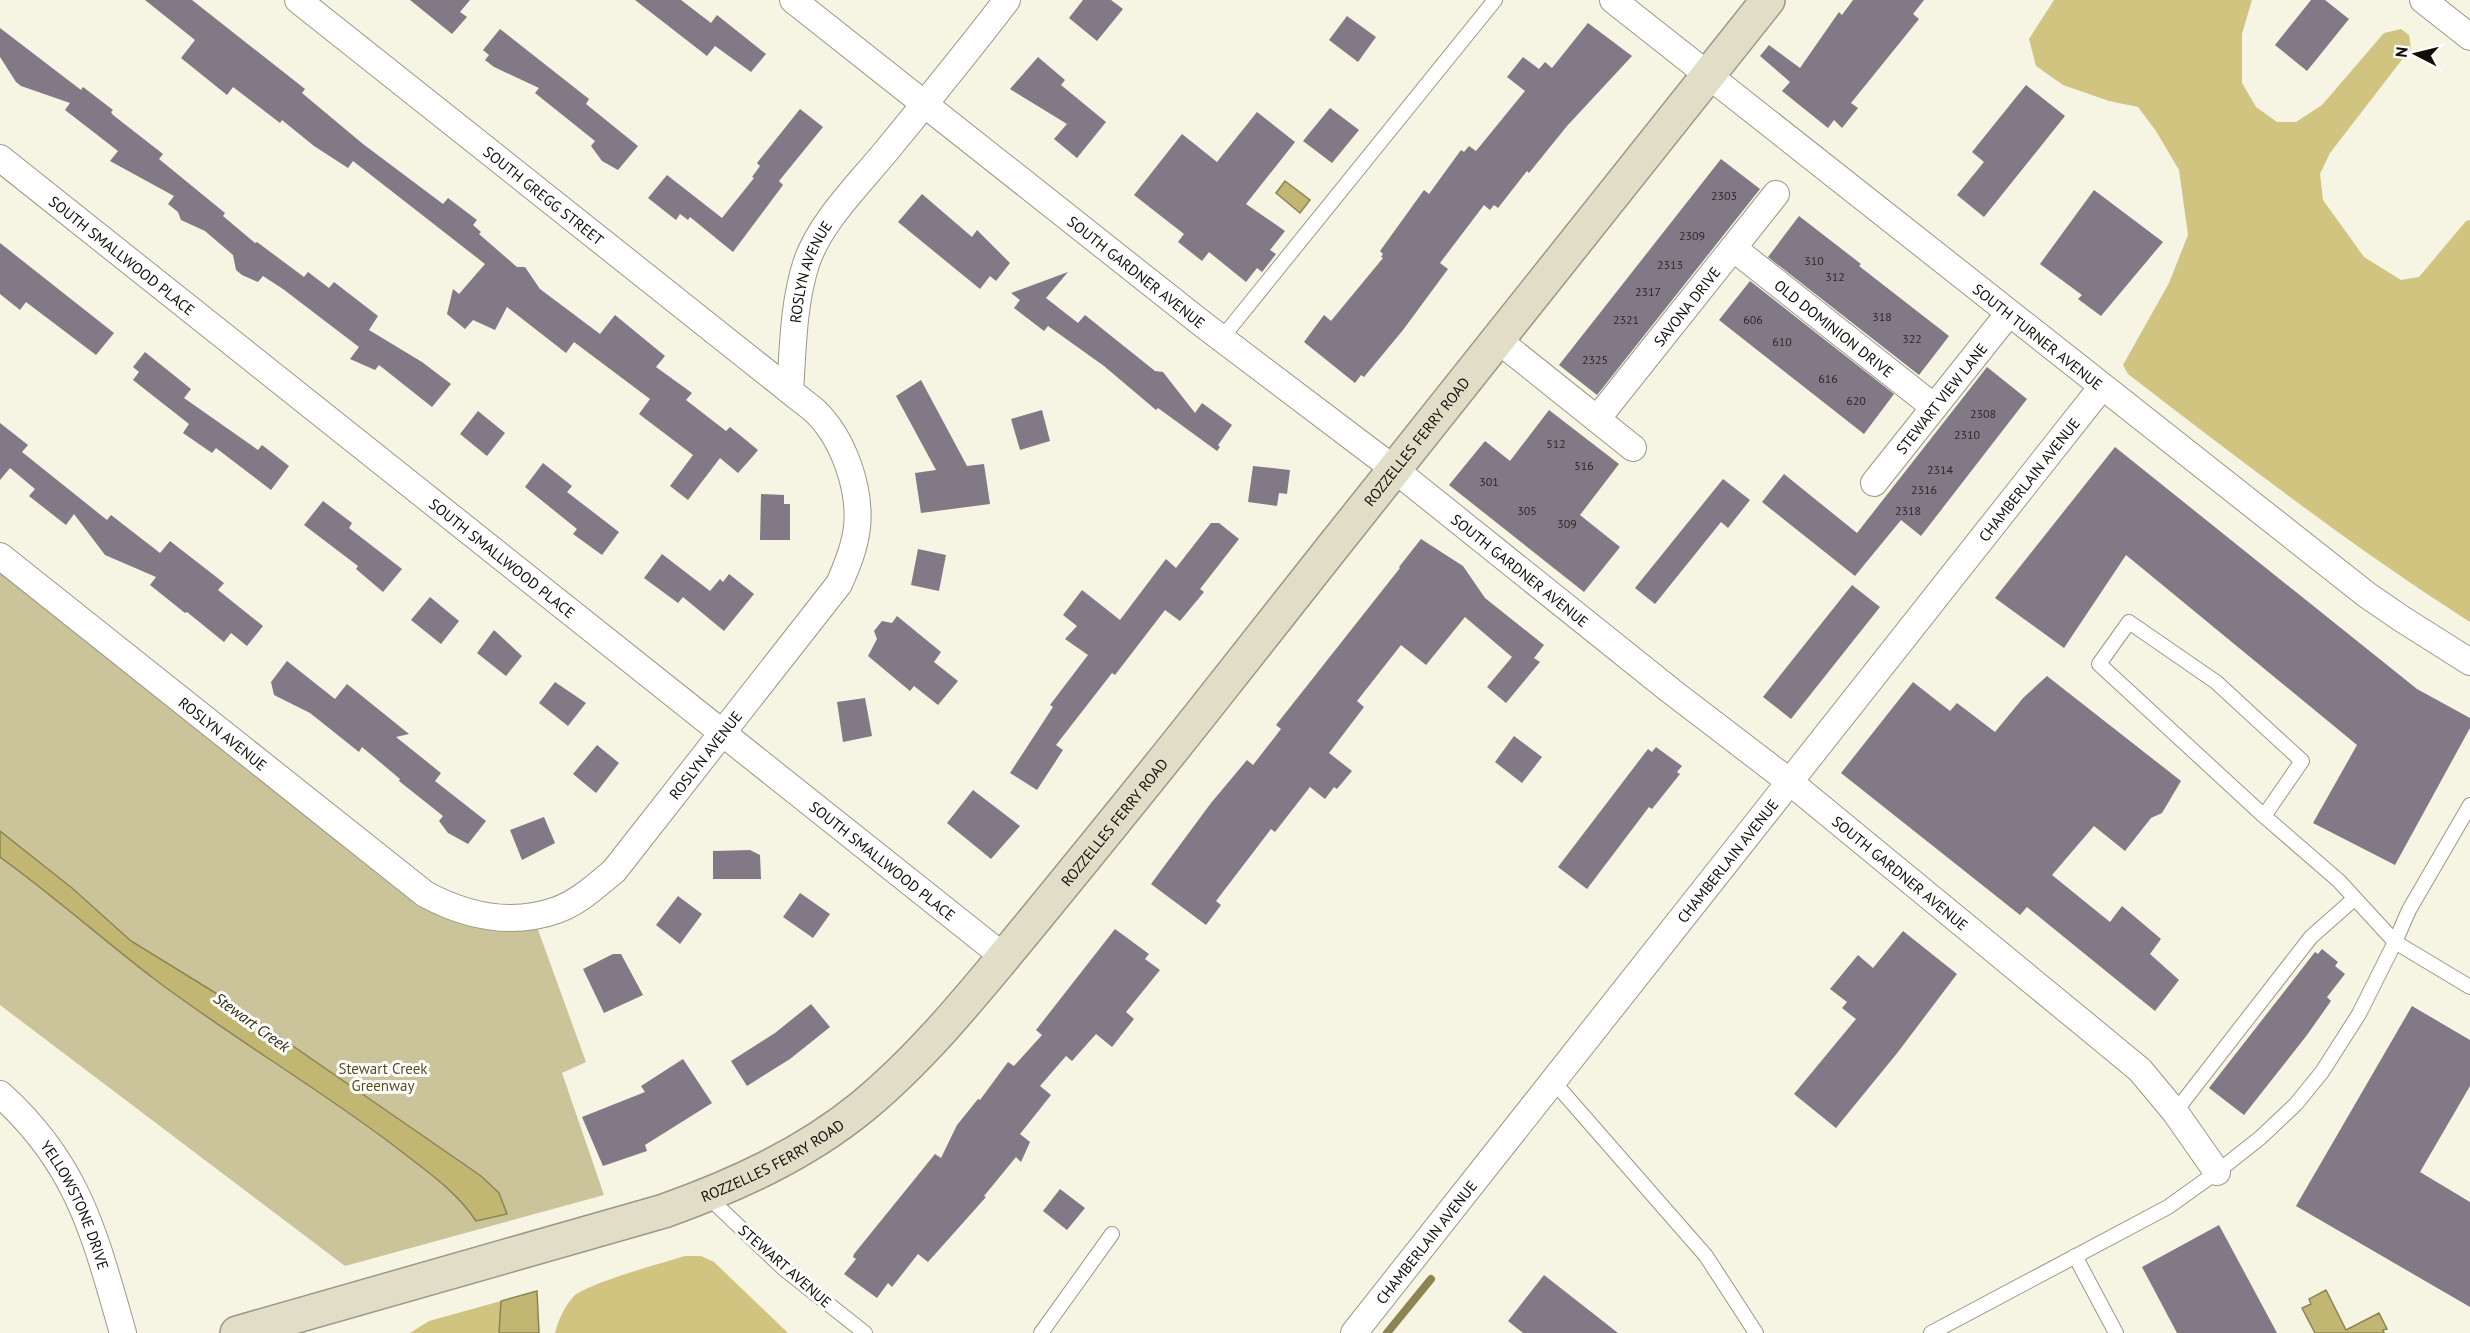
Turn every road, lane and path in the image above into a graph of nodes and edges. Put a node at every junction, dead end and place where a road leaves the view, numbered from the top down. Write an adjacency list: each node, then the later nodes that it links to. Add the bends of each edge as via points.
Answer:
1 (298, 0): 18 (street, SOUTH GREGG STREET)
2 (793, 0): 10 (street, SOUTH GARDNER AVENUE)
3 (1007, 0): 10 (street, ROSLYN AVENUE)
4 (1495, 0): 15 (lane)
5 (1613, 0): 9 (street, SOUTH TURNER AVENUE)
6 (1768, 0): 9 (street, ROZZELLES FERRY ROAD)
7 (2423, 0): 8 (street)
8 (2470, 37)
9 (1708, 75): 14 (street, SOUTH TURNER AVENUE); 16 (street, ROZZELLES FERRY ROAD)
10 (925, 105): 15 (street, SOUTH GARDNER AVENUE); 18 (street, ROSLYN AVENUE, via 837,210 812,249 798,297)
11 (0, 158): 26 (street, SOUTH SMALLWOOD PLACE)
12 (1776, 194): 13 (street, SAVONA DRIVE)
13 (1733, 248): 19 (street, OLD DOMINION DRIVE); 20 (street, SAVONA DRIVE)
14 (2009, 313): 17 (street, SOUTH TURNER AVENUE); 19 (street, STEWART VIEW LANE)
15 (1221, 339): 22 (street, SOUTH GARDNER AVENUE)
16 (1498, 340): 20 (street); 22 (street, ROZZELLES FERRY ROAD)
17 (2101, 388): 25 (street, SOUTH TURNER AVENUE, via 2367,594); 27 (street, CHAMBERLAIN AVENUE)
18 (790, 391): 26 (street, ROSLYN AVENUE, via 826,424 847,460 858,526 839,584)
19 (1934, 407): 23 (street, STEWART VIEW LANE)
20 (1597, 419): 21 (street)
21 (1633, 448)
22 (1394, 469): 27 (street, SOUTH GARDNER AVENUE); 32 (street, ROZZELLES FERRY ROAD)
23 (1874, 483)
24 (0, 556): 26 (street, ROSLYN AVENUE, via 425,894 450,908 479,916 535,916 559,910 588,893 614,871)
25 (2470, 662)
26 (722, 733): 32 (street, SOUTH SMALLWOOD PLACE)
27 (1790, 782): 34 (street, CHAMBERLAIN AVENUE); 36 (street, SOUTH GARDNER AVENUE, via 2140,1070)
28 (2470, 805): 31 (lane, via 2409,910)
29 (2264, 816): 29 (lane, via 2099,664 2129,622 2216,682 2302,761); 30 (lane, via 2339,881)
30 (2354, 899): 31 (lane); 36 (lane, via 2311,938)
31 (2396, 942): 33 (lane); 37 (lane, via 2359,1014 2322,1072 2296,1104)
32 (1004, 957): 38 (street, ROZZELLES FERRY ROAD, via 948,1024 896,1078 858,1110 804,1147)
33 (2470, 987)
34 (1553, 1081): 45 (street, CHAMBERLAIN AVENUE); 46 (lane, via 1706,1256)
35 (0, 1094): 41 (street, YELLOWSTONE DRIVE, via 49,1147 76,1191 96,1239)
36 (2175, 1112): 37 (street, SOUTH GARDNER AVENUE)
37 (2217, 1172): 40 (lane, via 2168,1207)
38 (707, 1196): 42 (street, ROZZELLES FERRY ROAD); 43 (lane, STEWART AVENUE, via 784,1269)
39 (1112, 1234): 44 (lane)
40 (2075, 1256): 47 (lane); 48 (lane)
41 (123, 1333)
42 (237, 1333)
43 (866, 1333)
44 (1041, 1333)
45 (1354, 1333)
46 (1756, 1333)
47 (1931, 1333)
48 (2116, 1333)

